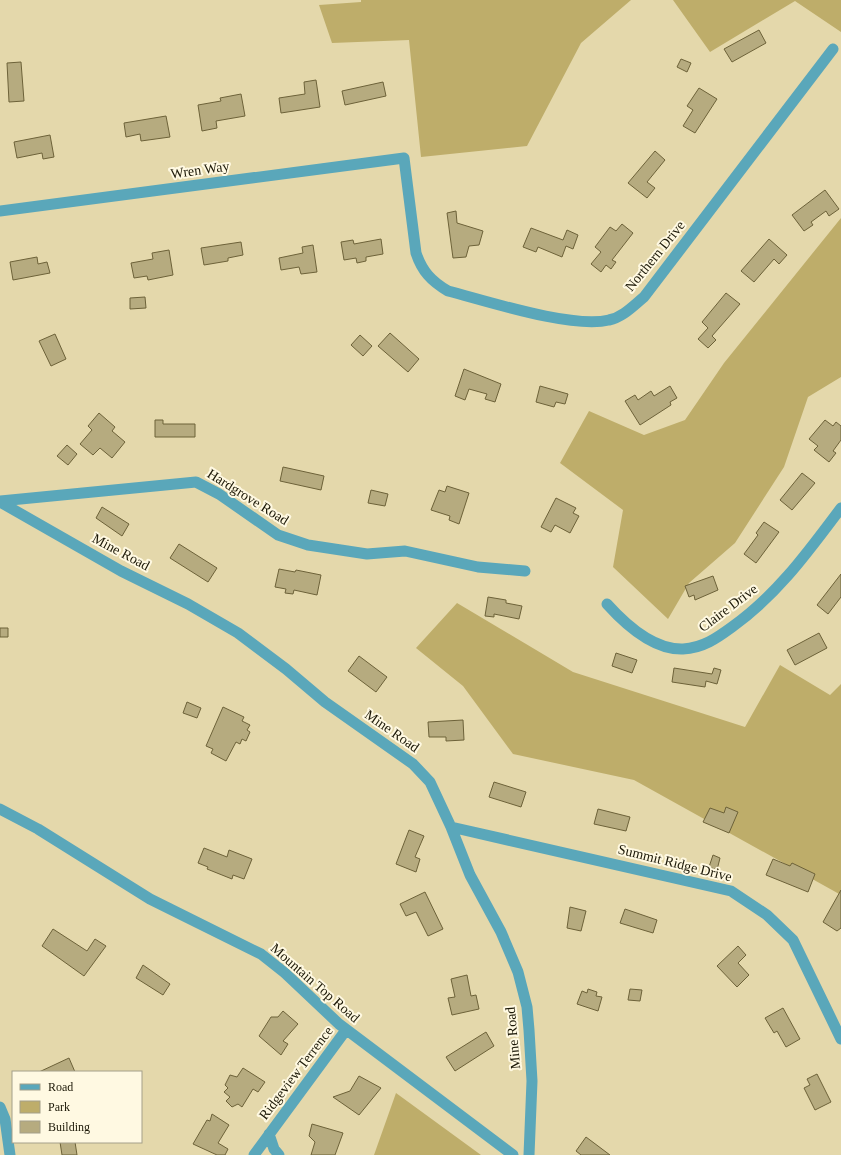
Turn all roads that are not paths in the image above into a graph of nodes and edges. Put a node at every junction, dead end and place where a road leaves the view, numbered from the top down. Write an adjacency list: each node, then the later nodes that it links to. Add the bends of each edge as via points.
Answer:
1 (833, 49): 2 (street, Northern Drive, via 644,297 627,312 611,320 565,320 448,291 437,284 421,267 416,253)
2 (404, 158): 3 (street, Wren Way)
3 (0, 211)
4 (0, 501): 6 (street, Hardgrove Road, via 196,482 219,494 278,535 308,545 367,554 404,551 478,567); 9 (street, Mine Road, via 121,571 188,604 238,633 325,702 413,764 430,782)
5 (841, 508): 7 (street, Claire Drive, via 779,587 754,612 700,647 682,649 645,638 622,621)
6 (525, 571)
7 (606, 604)
8 (0, 809): 10 (street, Mountain Top Road, via 38,829 150,899 260,954 286,973)
9 (451, 827): 11 (street, Summit Ridge Drive, via 731,891 767,915 793,940); 18 (street, Mine Road, via 470,875 501,932 518,972 527,1008 532,1081)
10 (346, 1030): 13 (street, Ridgeview Terrence); 17 (street, Mountain Top Road)
11 (841, 1040)
12 (0, 1107): 14 (street, via 5,1119)
13 (269, 1134): 15 (street, Ridgeview Terrence); 16 (street, Ridgeview Terrence)
14 (10, 1155)
15 (254, 1155)
16 (279, 1155)
17 (513, 1155)
18 (529, 1155)

